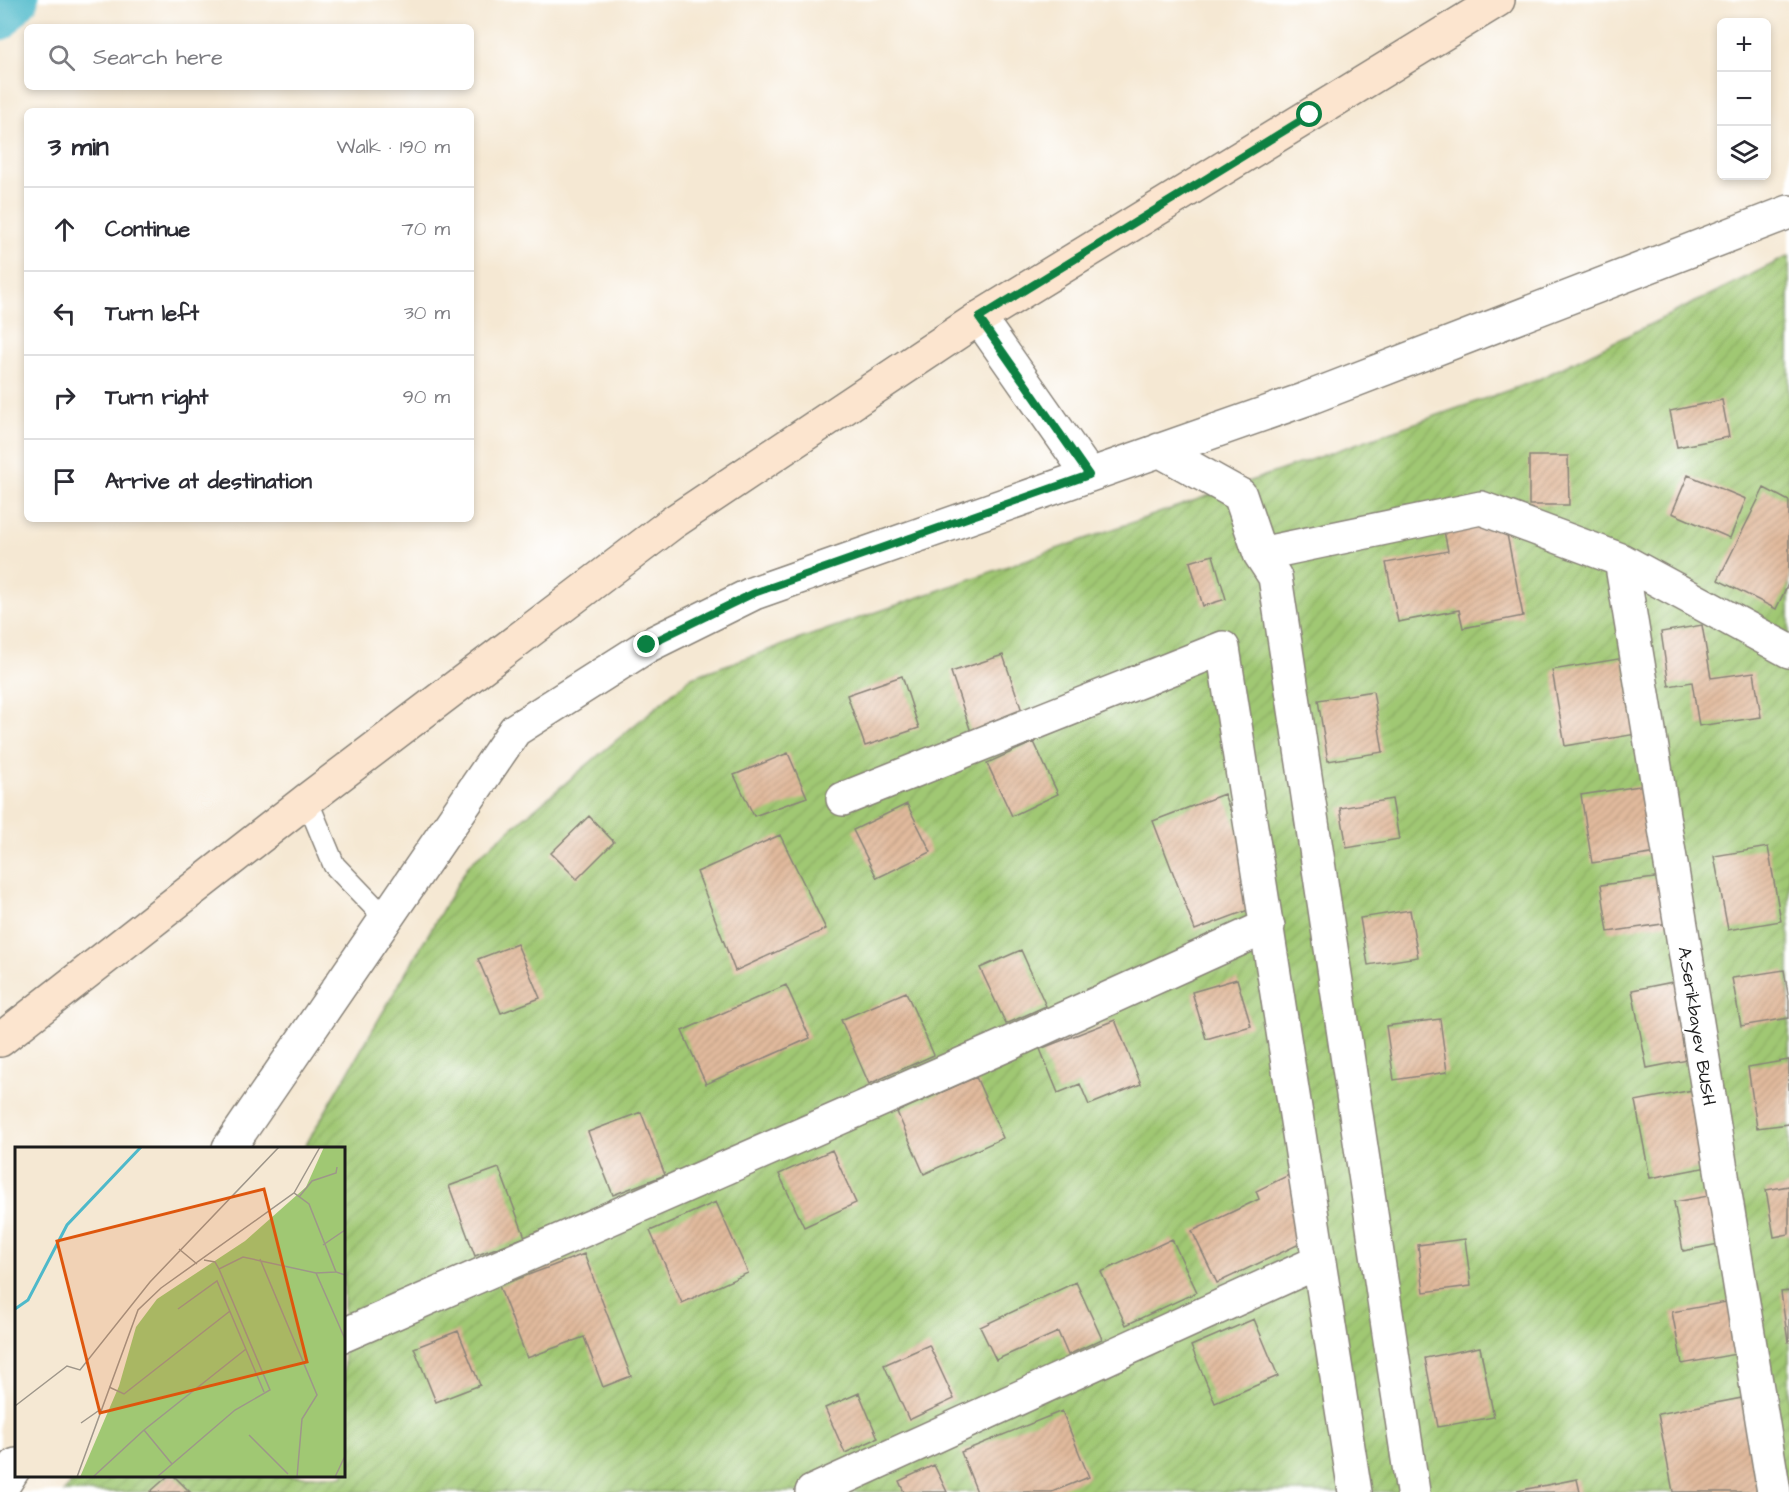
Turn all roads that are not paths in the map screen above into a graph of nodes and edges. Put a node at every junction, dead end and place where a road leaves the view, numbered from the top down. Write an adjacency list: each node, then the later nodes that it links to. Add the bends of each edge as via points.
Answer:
1 (1498, 0): 3 (main road)
2 (1789, 212): 4 (street, via 1306,399)
3 (979, 318): 5 (street); 10 (main road, via 672,523)
4 (1159, 450): 5 (street); 6 (street, via 1240,495)
5 (1089, 475): 11 (street, via 754,593 647,645 515,730)
6 (1260, 554): 7 (street, via 1481,508); 23 (street, via 1275,577)
7 (1621, 560): 8 (street); 24 (street, A,Serikbayev BUSH)
8 (1789, 651)
9 (843, 799): 12 (street, via 1223,648)
10 (307, 800): 11 (lane, via 334,865); 13 (main road)
11 (386, 919): 14 (street)
12 (1268, 926): 15 (street); 16 (street)
13 (0, 1040)
14 (230, 1147)
15 (1318, 1262): 21 (street); 22 (street)
16 (345, 1335)
17 (15, 1463): 19 (lane)
18 (15, 1465): 20 (street)
19 (0, 1466)
20 (0, 1490)
21 (812, 1492)
22 (1355, 1492)
23 (1413, 1492)
24 (1774, 1492)

